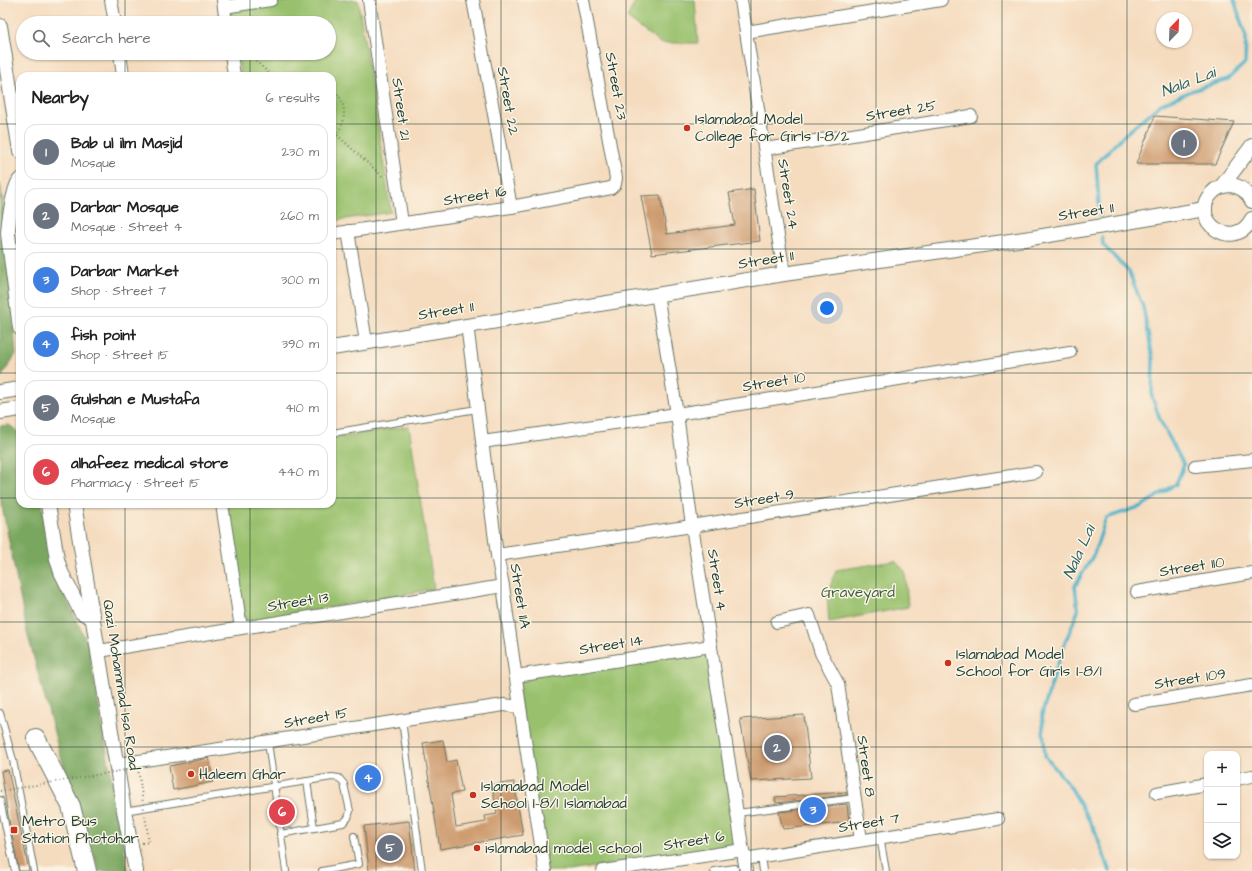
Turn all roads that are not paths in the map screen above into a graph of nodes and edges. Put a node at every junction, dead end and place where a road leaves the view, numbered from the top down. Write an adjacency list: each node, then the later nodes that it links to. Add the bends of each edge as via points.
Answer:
1 (111, 0): 9 (street)
2 (271, 0): 8 (street)
3 (369, 0): 27 (street, Street 21)
4 (473, 0): 25 (street, Street 22)
5 (584, 0): 21 (street, Street 23)
6 (741, 0): 12 (street, Street 24)
7 (941, 0): 12 (street)
8 (224, 4): 10 (street)
9 (114, 16)
10 (225, 16)
11 (0, 26): 18 (street)
12 (746, 32): 20 (street, Street 24)
13 (121, 60): 15 (street)
14 (232, 60): 16 (street)
15 (122, 72)
16 (233, 72)
17 (971, 116): 20 (street, Street 25)
18 (16, 126)
19 (1252, 146): 22 (street)
20 (765, 148): 31 (street, Street 24)
21 (616, 178): 25 (street, Street 16, via 611,188)
22 (1222, 186): 24 (street, via 1230,185); 26 (street, via 1210,195)
23 (16, 189): 33 (street, via 8,234)
24 (1250, 193)
25 (511, 207): 27 (street, Street 16)
26 (1205, 210): 28 (street, via 1206,217 1215,229 1229,234 1237,233); 31 (street, Street 11)
27 (402, 223): 29 (street, Street 16)
28 (1251, 223)
29 (348, 231): 30 (street, Street 16); 35 (street)
30 (336, 233)
31 (784, 274): 32 (street, Street 11)
32 (657, 294): 34 (street, Street 11); 43 (street, Street 4)
33 (16, 297)
34 (467, 325): 35 (street, Street 11); 40 (street, Street 11A)
35 (366, 342): 36 (street, Street 11)
36 (336, 347)
37 (1070, 352): 43 (street, Street 10)
38 (16, 390): 39 (street)
39 (0, 392)
40 (477, 409): 44 (lane); 45 (street, Street 11A)
41 (16, 410): 42 (street)
42 (1, 412)
43 (677, 414): 45 (street, Street 10); 52 (street, Street 4)
44 (336, 432)
45 (482, 442): 53 (street, Street 11A)
46 (1252, 460): 47 (street)
47 (1195, 466)
48 (1036, 472): 52 (street, Street 9)
49 (49, 508): 57 (street, via 61,572 81,612)
50 (75, 508): 57 (street, Qazi Mohammad Isa Road)
51 (223, 508): 59 (street)
52 (692, 526): 53 (street, Street 9); 60 (street, Street 4)
53 (497, 555): 55 (street, Street 11A)
54 (1252, 573): 56 (street, Street 110)
55 (503, 586): 59 (street, Street 13); 62 (street, Street 11A)
56 (1137, 592)
57 (93, 616): 61 (street, Qazi Mohammad Isa Road)
58 (777, 622): 77 (street, Street 8, via 809,615 821,653 838,684)
59 (241, 628): 61 (street, Street 13)
60 (712, 646): 62 (street, Street 14); 80 (street, Street 4)
61 (99, 651): 70 (street, Qazi Mohammad Isa Road)
62 (516, 676): 65 (street, Street 11A)
63 (1252, 685): 64 (street, Street 109)
64 (1134, 704)
65 (520, 707): 67 (street, Street 15, via 504,705); 96 (street, Street 11A)
66 (0, 713): 90 (lane, via 13,760)
67 (402, 720): 69 (street, Street 15); 95 (lane)
68 (36, 738): 91 (main road, via 71,806)
69 (268, 742): 70 (street, Street 15); 75 (lane)
70 (117, 764): 79 (street, Qazi Mohammad Isa Road)
71 (1252, 776): 72 (street)
72 (1240, 778)
73 (307, 781): 75 (lane); 82 (lane); 82 (lane, via 332,776 339,778 344,784 350,811 343,823)
74 (1204, 785): 76 (street)
75 (275, 786): 79 (lane); 83 (lane)
76 (1157, 793)
77 (855, 798): 80 (lane); 86 (street, Street 8)
78 (0, 800): 89 (lane)
79 (124, 811): 92 (street, Qazi Mohammad Isa Road)
80 (737, 813): 88 (street, Street 4)
81 (998, 819): 85 (street, Street 7)
82 (314, 828): 83 (lane)
83 (280, 834): 93 (lane)
84 (354, 836): 94 (lane, via 359,864)
85 (880, 837): 86 (street, Street 7); 101 (lane)
86 (861, 840): 87 (street, Street 7)
87 (761, 856): 88 (street, Street 7); 100 (lane)
88 (744, 860): 97 (street, Street 6)
89 (15, 871)
90 (34, 871)
91 (87, 871)
92 (136, 871)
93 (286, 871)
94 (322, 871)
95 (422, 871)
96 (545, 871)
97 (603, 871)
98 (714, 871): 99 (lane, via 735,868)
99 (735, 871)
100 (763, 871)
101 (886, 871)

